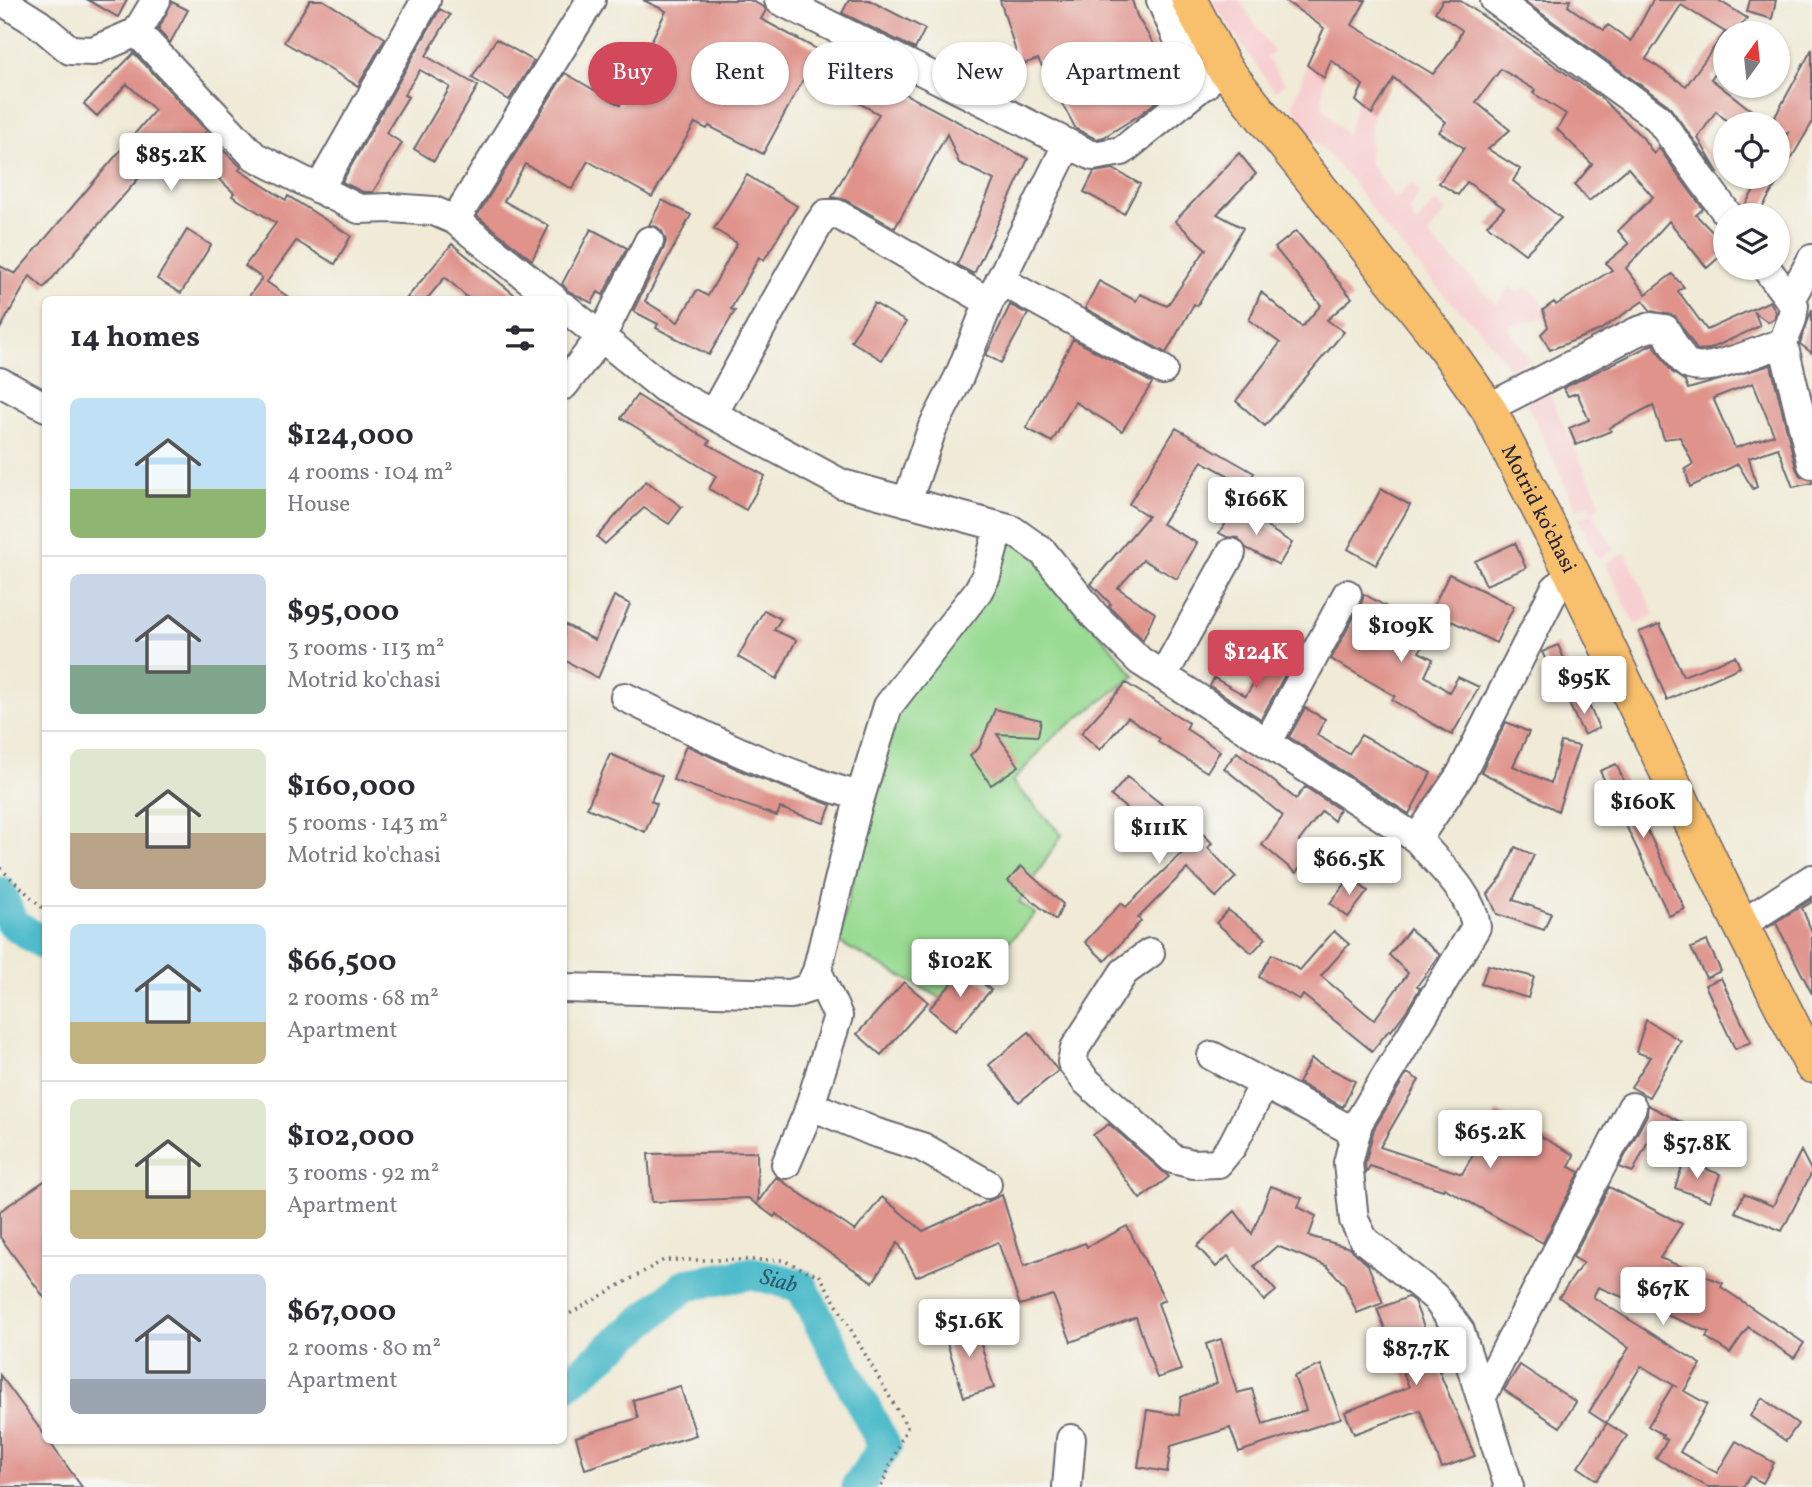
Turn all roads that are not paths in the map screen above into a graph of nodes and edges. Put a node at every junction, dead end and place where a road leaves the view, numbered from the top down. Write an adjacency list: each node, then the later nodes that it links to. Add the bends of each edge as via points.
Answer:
1 (1, 0): 9 (street, via 70,50 93,51)
2 (156, 0): 9 (street)
3 (426, 0): 12 (street)
4 (591, 0): 14 (street)
5 (779, 0): 11 (street)
6 (1161, 0): 10 (street, via 1189,64)
7 (1189, 0): 10 (main road, Motrid ko'chasi)
8 (1495, 0): 13 (street, via 1658,118)
9 (137, 32): 12 (street, via 254,156)
10 (1214, 77): 11 (street, via 1122,151 1093,156); 28 (main road, Motrid ko'chasi, via 1429,327)
11 (1067, 145): 18 (street)
12 (319, 189): 14 (street, via 359,209 434,211)
13 (1719, 203)
14 (455, 220): 19 (street)
15 (649, 241): 22 (street)
16 (1812, 259): 20 (street)
17 (1775, 280): 20 (street)
18 (995, 291): 24 (street); 29 (street, via 837,214 826,214); 31 (street, via 932,429)
19 (550, 296)
20 (1790, 300): 23 (street, via 1792,319)
21 (567, 309): 22 (street)
22 (601, 337): 25 (street); 29 (street, via 664,388)
23 (1783, 343): 28 (street, via 1696,369 1685,362 1665,329 1651,327); 30 (street)
24 (1163, 370)
25 (567, 381)
26 (0, 382): 27 (street)
27 (42, 405)
28 (1488, 408): 34 (main road, Motrid ko'chasi)
29 (713, 414): 31 (street, via 842,484)
30 (1812, 464)
31 (907, 502): 32 (street)
32 (999, 527): 36 (street, via 1012,530 1043,552 1094,615 1140,661); 39 (street, via 978,591 888,706)
33 (1230, 553): 36 (street)
34 (1572, 573): 40 (street, via 1555,589 1461,774); 42 (main road, Motrid ko'chasi)
35 (1347, 594): 38 (street)
36 (1163, 676): 38 (street)
37 (625, 697): 39 (street, via 771,765)
38 (1268, 742): 40 (street)
39 (860, 795): 44 (street)
40 (1417, 839): 51 (street, via 1465,896 1476,927)
41 (1812, 879): 42 (street)
42 (1741, 925): 47 (main road, Motrid ko'chasi)
43 (1150, 953): 48 (street, via 1124,972 1075,1048 1072,1062 1085,1080 1173,1159 1193,1164 1217,1163 1232,1146)
44 (817, 971): 45 (street, via 809,989 791,993); 49 (street, via 838,1016)
45 (567, 988)
46 (1212, 1056): 48 (street)
47 (1812, 1065)
48 (1264, 1084): 51 (street)
49 (810, 1105): 52 (street); 53 (street, via 922,1147)
50 (1632, 1107): 54 (street)
51 (1356, 1133): 54 (street, via 1348,1163 1354,1220 1364,1240 1435,1297 1454,1322)
52 (786, 1164)
53 (987, 1184)
54 (1481, 1398): 57 (street)
55 (1071, 1439): 56 (street)
56 (1067, 1487)
57 (1509, 1487)

